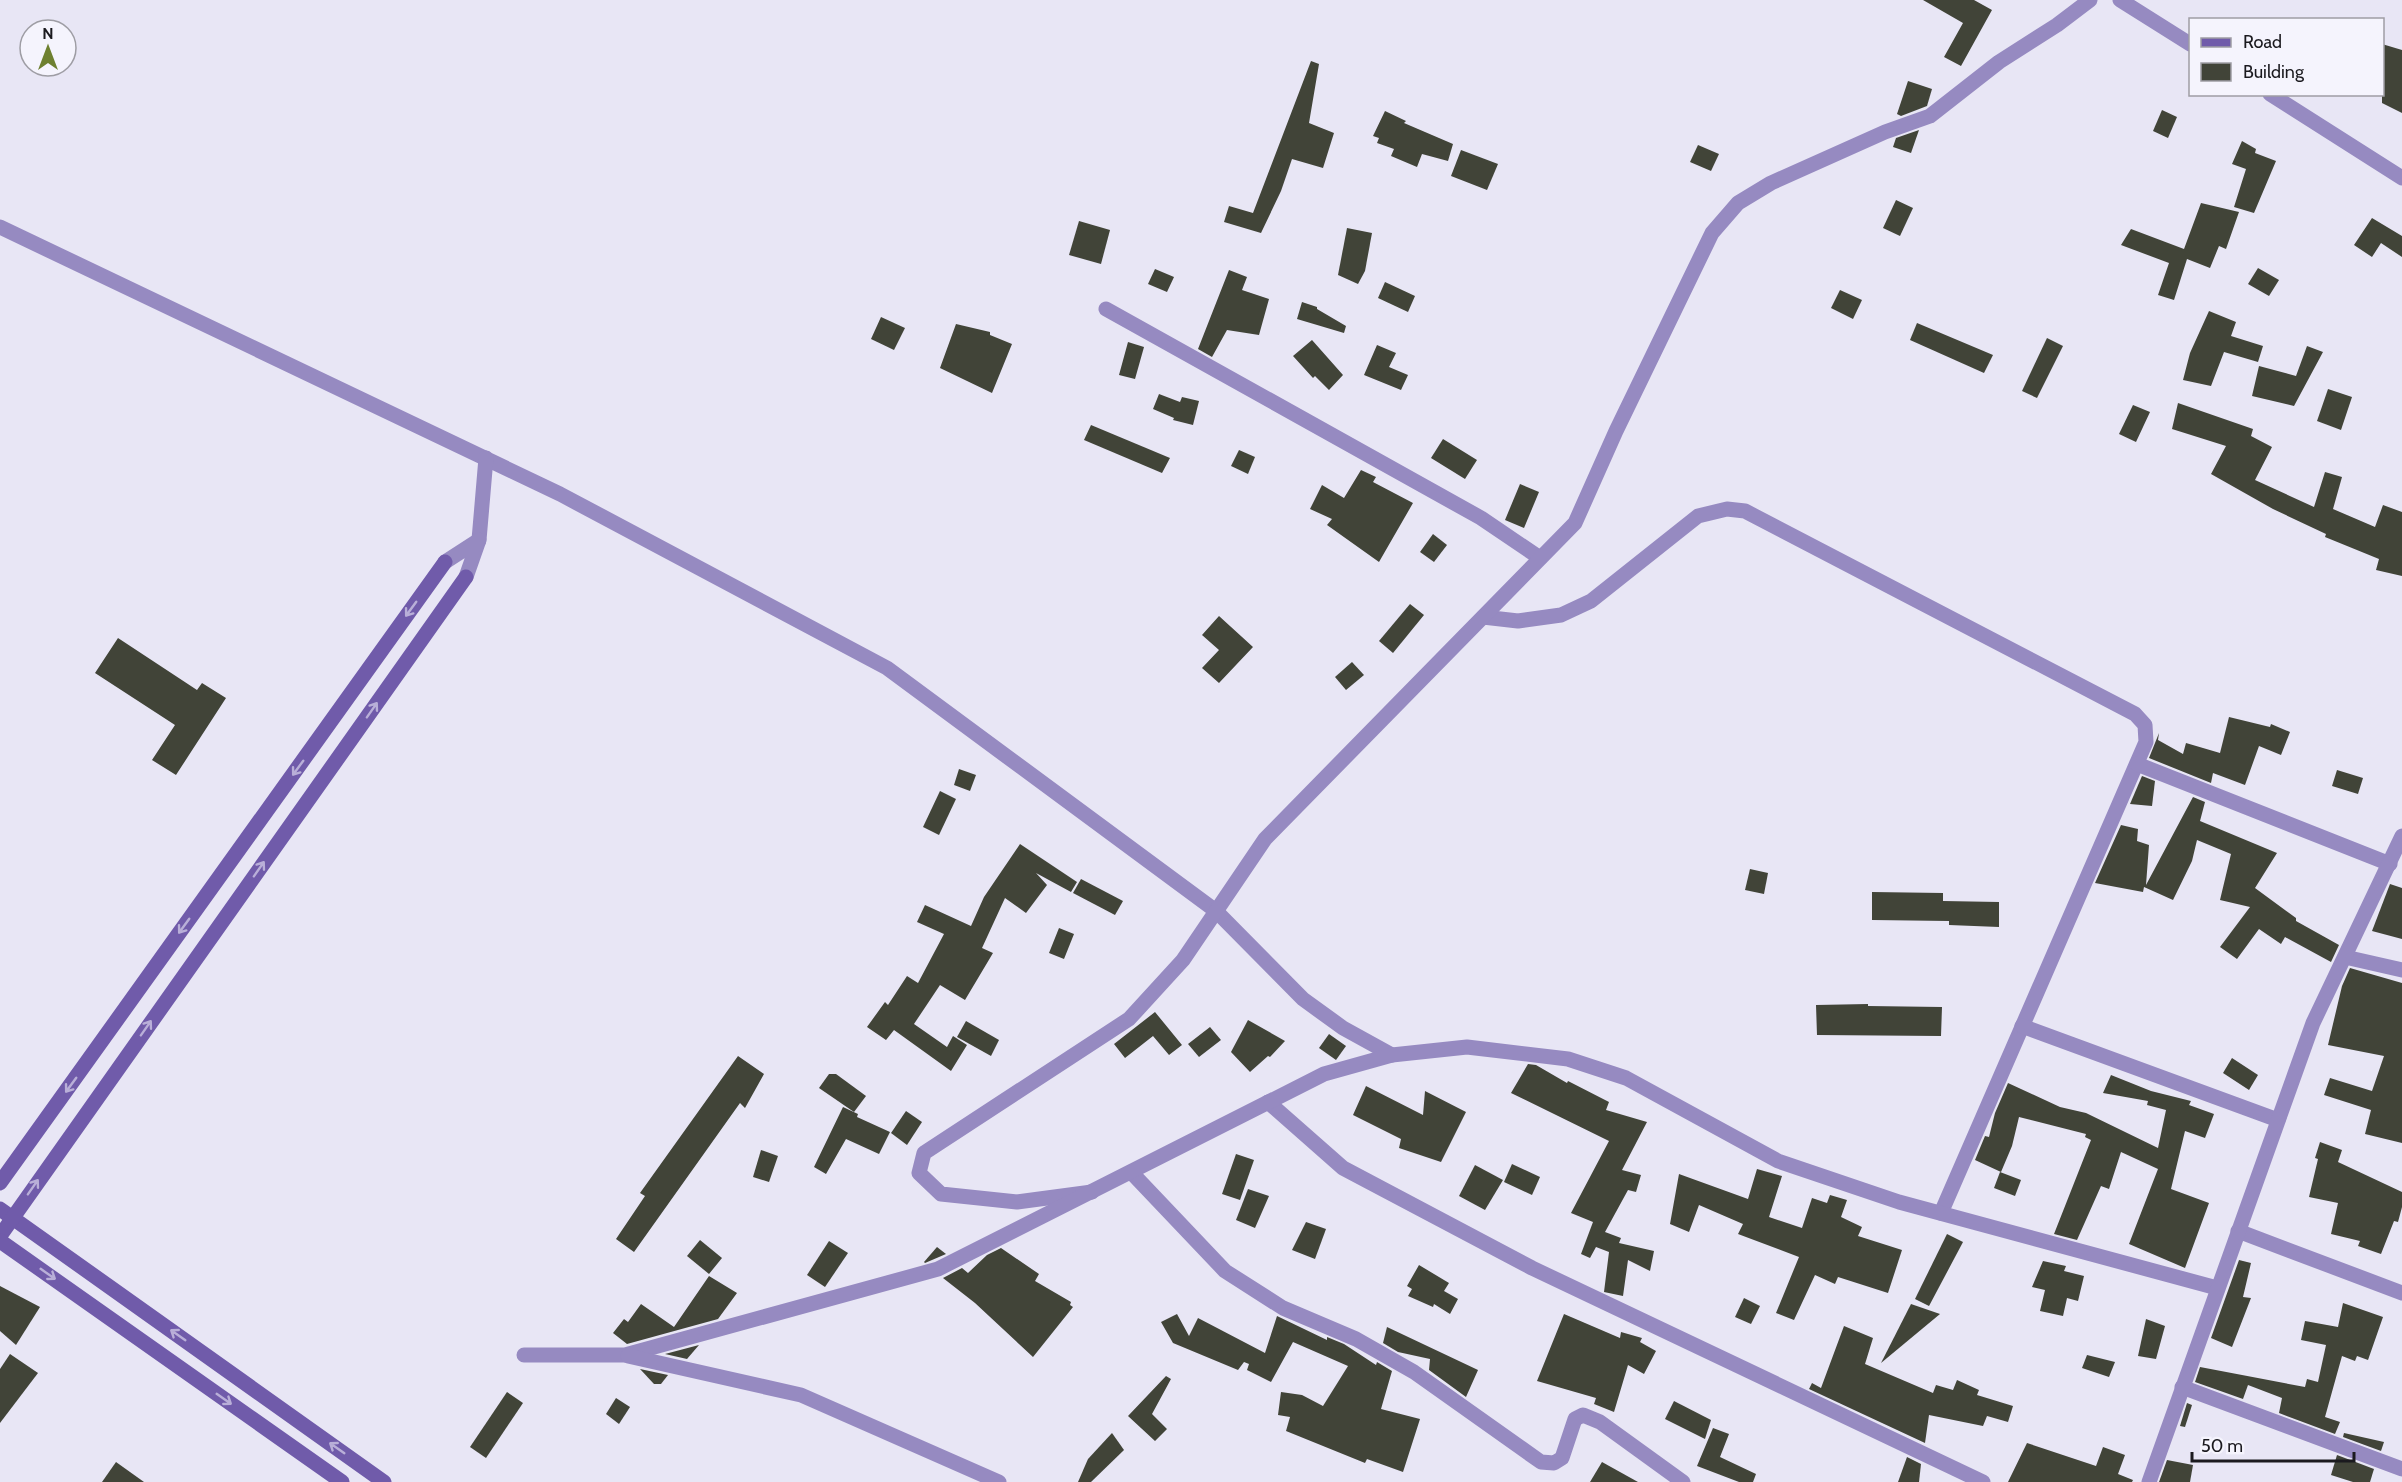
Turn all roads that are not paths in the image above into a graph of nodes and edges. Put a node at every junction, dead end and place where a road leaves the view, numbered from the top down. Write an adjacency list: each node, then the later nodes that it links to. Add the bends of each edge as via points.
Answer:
1 (2090, 0): 10 (street, via 1999,62 1930,116 1771,183 1738,203 1712,233 1575,523)
2 (2121, 0): 3 (street)
3 (2189, 43)
4 (2273, 96): 5 (street)
5 (2402, 178)
6 (0, 227): 8 (street)
7 (1106, 309): 10 (street, via 1481,518)
8 (486, 458): 9 (street); 15 (street, via 887,668)
9 (479, 540): 23 (street, one-way to 23, via 446,562); 26 (street, one-way to 9, via 466,577)
10 (1540, 558): 11 (street)
11 (1483, 616): 12 (street, via 1518,621 1561,615 1591,601 1698,516 1727,509 1745,511 2135,714 2145,724 2146,742); 15 (street, via 1265,839)
12 (2137, 764): 14 (street); 18 (street)
13 (2402, 836): 14 (street)
14 (2390, 864): 16 (street)
15 (1216, 911): 19 (street, via 1303,999 1343,1028); 24 (street, via 1183,960 1129,1019 924,1153 920,1173 941,1194 1017,1202)
16 (2345, 957): 17 (street); 21 (street, via 2313,1023)
17 (2402, 970)
18 (2022, 1026): 21 (street); 25 (street)
19 (1392, 1055): 20 (street, via 1324,1074); 25 (street, via 1467,1047 1568,1059 1626,1078 1778,1161)
20 (1268, 1102): 22 (street); 40 (street, via 1352,1173 1532,1268)
21 (2278, 1120): 27 (street)
22 (1131, 1172): 24 (street); 39 (street, via 1226,1271 1283,1308 1356,1340 1414,1372 1541,1462 1554,1463 1562,1458 1575,1419 1583,1415 1600,1422)
23 (0, 1183)
24 (1092, 1192): 33 (street, via 938,1269)
25 (1941, 1213): 30 (street)
26 (6, 1214): 28 (street); 37 (street, one-way to 26)
27 (2238, 1231): 30 (street); 31 (street)
28 (0, 1236)
29 (0, 1241): 36 (street, one-way to 36)
30 (2217, 1288): 34 (street)
31 (2402, 1293)
32 (524, 1354): 33 (street)
33 (625, 1355): 38 (street, via 801,1395)
34 (2182, 1387): 35 (street); 41 (street)
35 (2402, 1469)
36 (342, 1482)
37 (384, 1482)
38 (999, 1482)
39 (1683, 1482)
40 (1983, 1482)
41 (2149, 1482)

